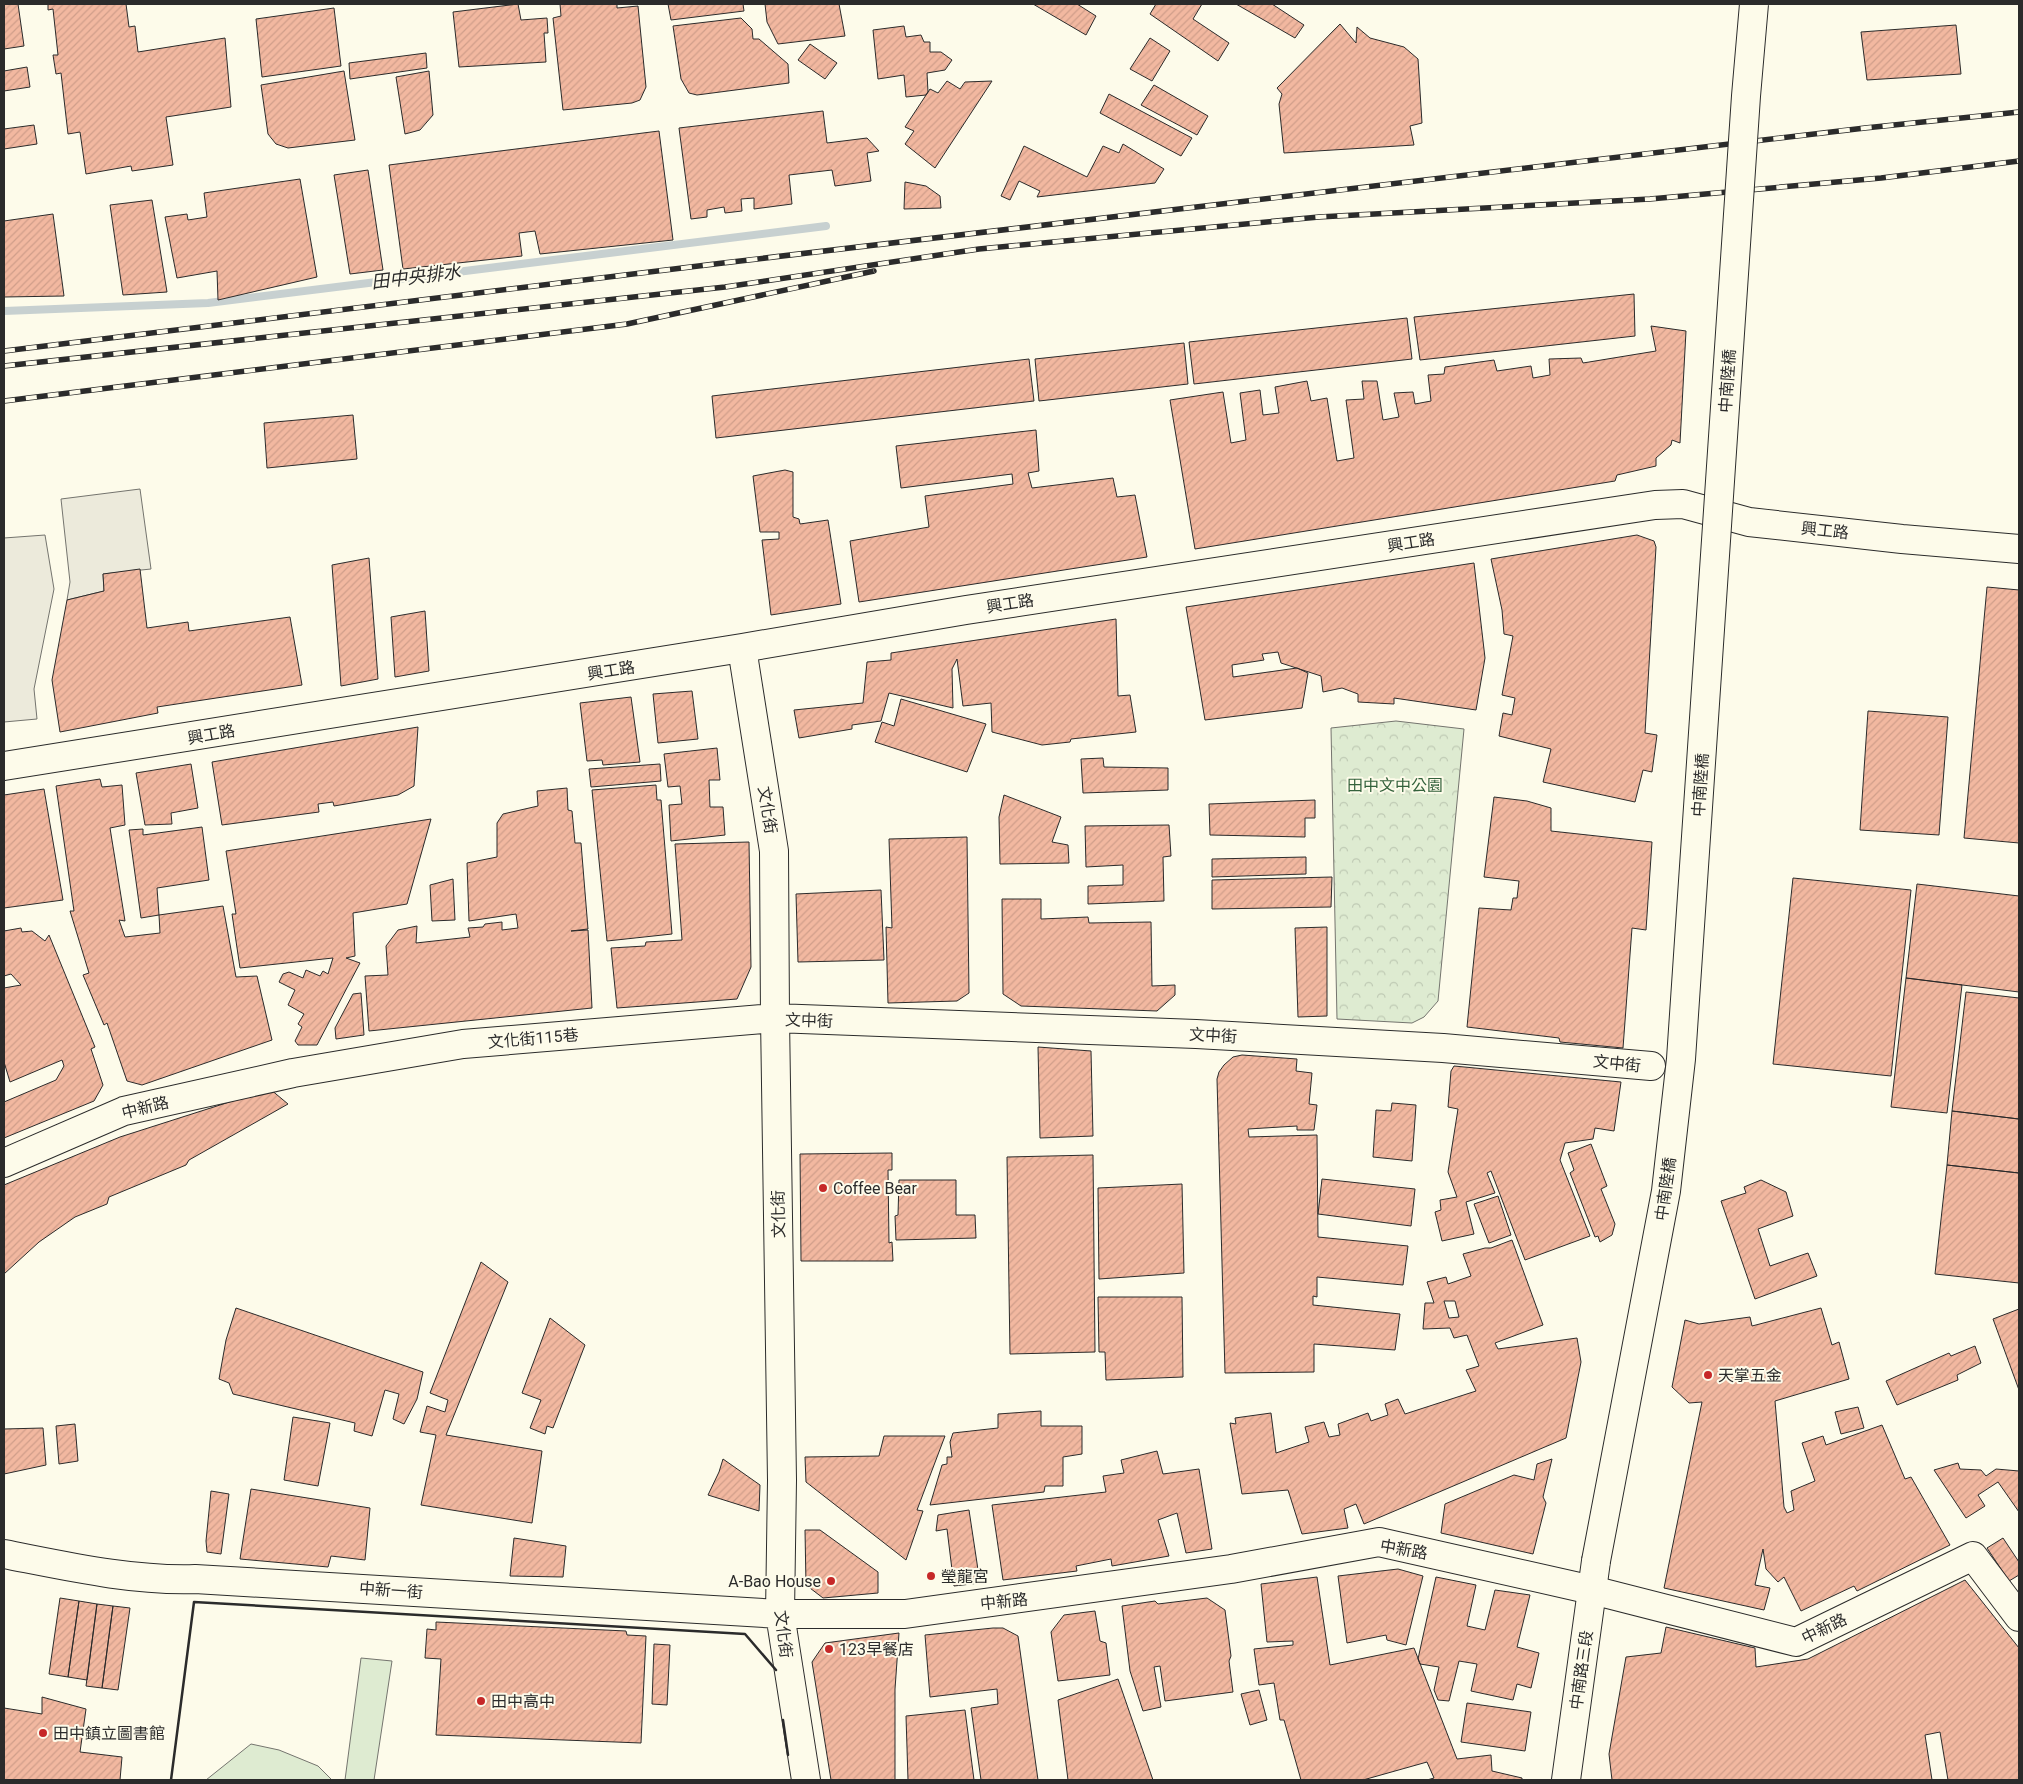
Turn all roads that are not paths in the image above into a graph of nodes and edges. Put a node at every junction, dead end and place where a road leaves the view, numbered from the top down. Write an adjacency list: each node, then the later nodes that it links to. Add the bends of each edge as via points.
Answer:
1 (1754, 4): 10 (street, 中南陸橋, bridge, via 1681,1059 1666,1191)
2 (2019, 549): 3 (street, 興工路, via 1749,522 1683,504 1655,505 976,608)
3 (742, 648): 4 (street, 興工路); 5 (street, 文化街, via 774,851)
4 (4, 766)
5 (775, 1018): 6 (street, 文中街, via 1196,1034 1443,1048); 7 (street, 文化街115巷, via 463,1044); 12 (street, 文化街, via 782,1480)
6 (1651, 1066)
7 (293, 1073): 8 (street, 中新路, via 124,1111)
8 (4, 1163)
9 (4, 1554): 12 (street, 中新一街, via 162,1580 195,1579)
10 (1596, 1561): 11 (street, 中南路三段)
11 (1592, 1590): 12 (street, 中新路, via 1379,1542 1232,1569 905,1614); 13 (street, 中新路, via 1796,1642 1973,1556); 15 (street, 中南路三段)
12 (780, 1614): 14 (street, 文化街)
13 (2019, 1617)
14 (806, 1780)
15 (1566, 1780)

